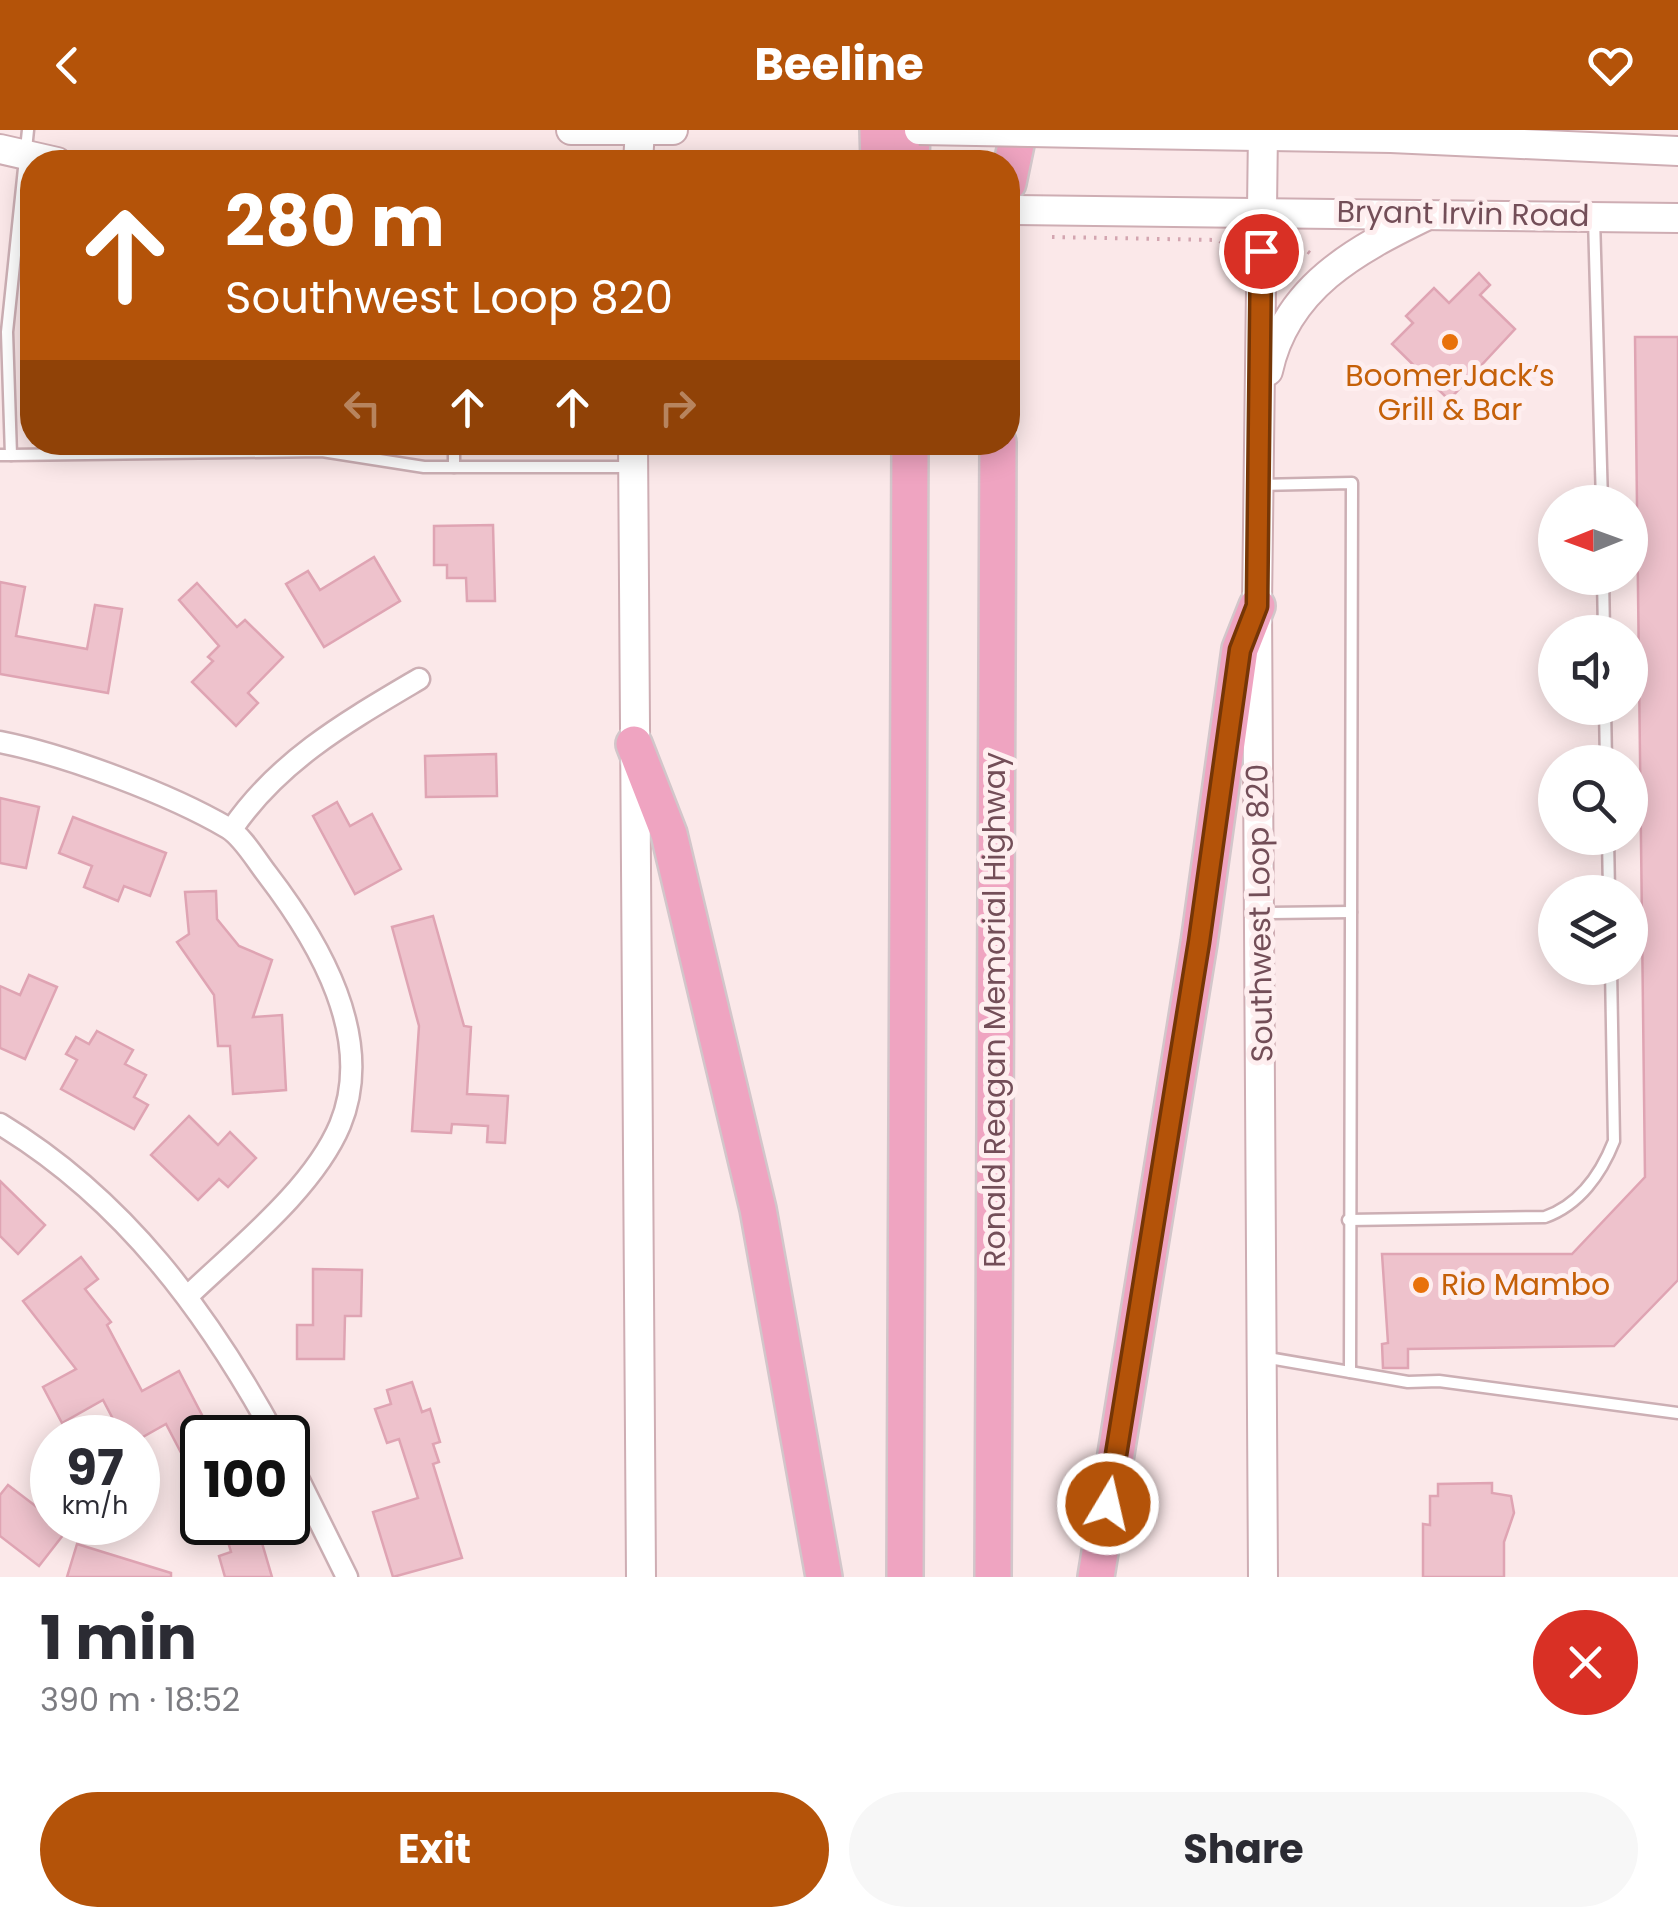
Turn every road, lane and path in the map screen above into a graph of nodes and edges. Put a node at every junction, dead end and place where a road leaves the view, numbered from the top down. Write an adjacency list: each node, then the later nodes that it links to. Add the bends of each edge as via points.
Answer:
1 (571, 130): 2 (main road)
2 (640, 130): 3 (main road)
3 (673, 130)
4 (915, 130): 5 (main road, bridge)
5 (1263, 134): 6 (main road); 11 (main road, Southwest Loop 820)
6 (1431, 135): 7 (main road)
7 (1642, 139): 9 (main road)
8 (17, 145): 22 (lane)
9 (1678, 151)
10 (1020, 210): 11 (main road, Bryant Irvin Road)
11 (1262, 210): 12 (main road, Bryant Irvin Road); 21 (main road, Southwest Loop 820)
12 (1430, 214): 13 (main road, Bryant Irvin Road); 21 (main road, via 1338,263 1298,304 1274,343)
13 (1594, 217): 14 (main road, Bryant Irvin Road); 31 (lane)
14 (1678, 218)
15 (1048, 237): 17 (path, via 1218,240)
16 (1291, 240): 19 (path)
17 (1233, 250)
18 (1284, 251): 19 (path)
19 (1308, 252): 20 (path)
20 (1320, 260)
21 (1258, 416): 30 (main road, Southwest Loop 820)
22 (5, 455)
23 (374, 455): 29 (lane)
24 (454, 455): 29 (lane)
25 (633, 455): 29 (lane); 35 (main road)
26 (886, 455): 39 (highway, via 885,935)
27 (910, 455): 39 (highway)
28 (998, 455): 53 (highway, Ronald Reagan Memorial Highway)
29 (454, 467)
30 (1257, 485): 32 (main road, Southwest Loop 820); 37 (lane, via 1352,483)
31 (1602, 485)
32 (1257, 606): 38 (main road, Southwest Loop 820); 54 (highway, via 1240,650)
33 (419, 679): 36 (street, via 286,765)
34 (0, 742): 36 (street, via 100,772)
35 (634, 744): 50 (main road); 51 (highway, via 668,834 758,1209)
36 (232, 829): 43 (street, via 304,922 344,1015 354,1072 342,1122 324,1158)
37 (1351, 912): 38 (lane); 42 (lane)
38 (1259, 914): 44 (main road, Southwest Loop 820)
39 (908, 974): 52 (highway)
40 (1611, 985): 42 (lane, via 1614,1141 1603,1168 1565,1210 1545,1217)
41 (0, 1124): 43 (street, via 53,1156)
42 (1348, 1220): 45 (lane)
43 (189, 1295): 47 (street)
44 (1262, 1356): 45 (lane); 55 (main road, Southwest Loop 820)
45 (1350, 1372): 46 (lane)
46 (1678, 1413)
47 (263, 1415)
48 (310, 1503): 49 (street)
49 (346, 1577)
50 (641, 1577)
51 (824, 1577)
52 (905, 1577)
53 (992, 1577)
54 (1096, 1577)
55 (1263, 1577)

